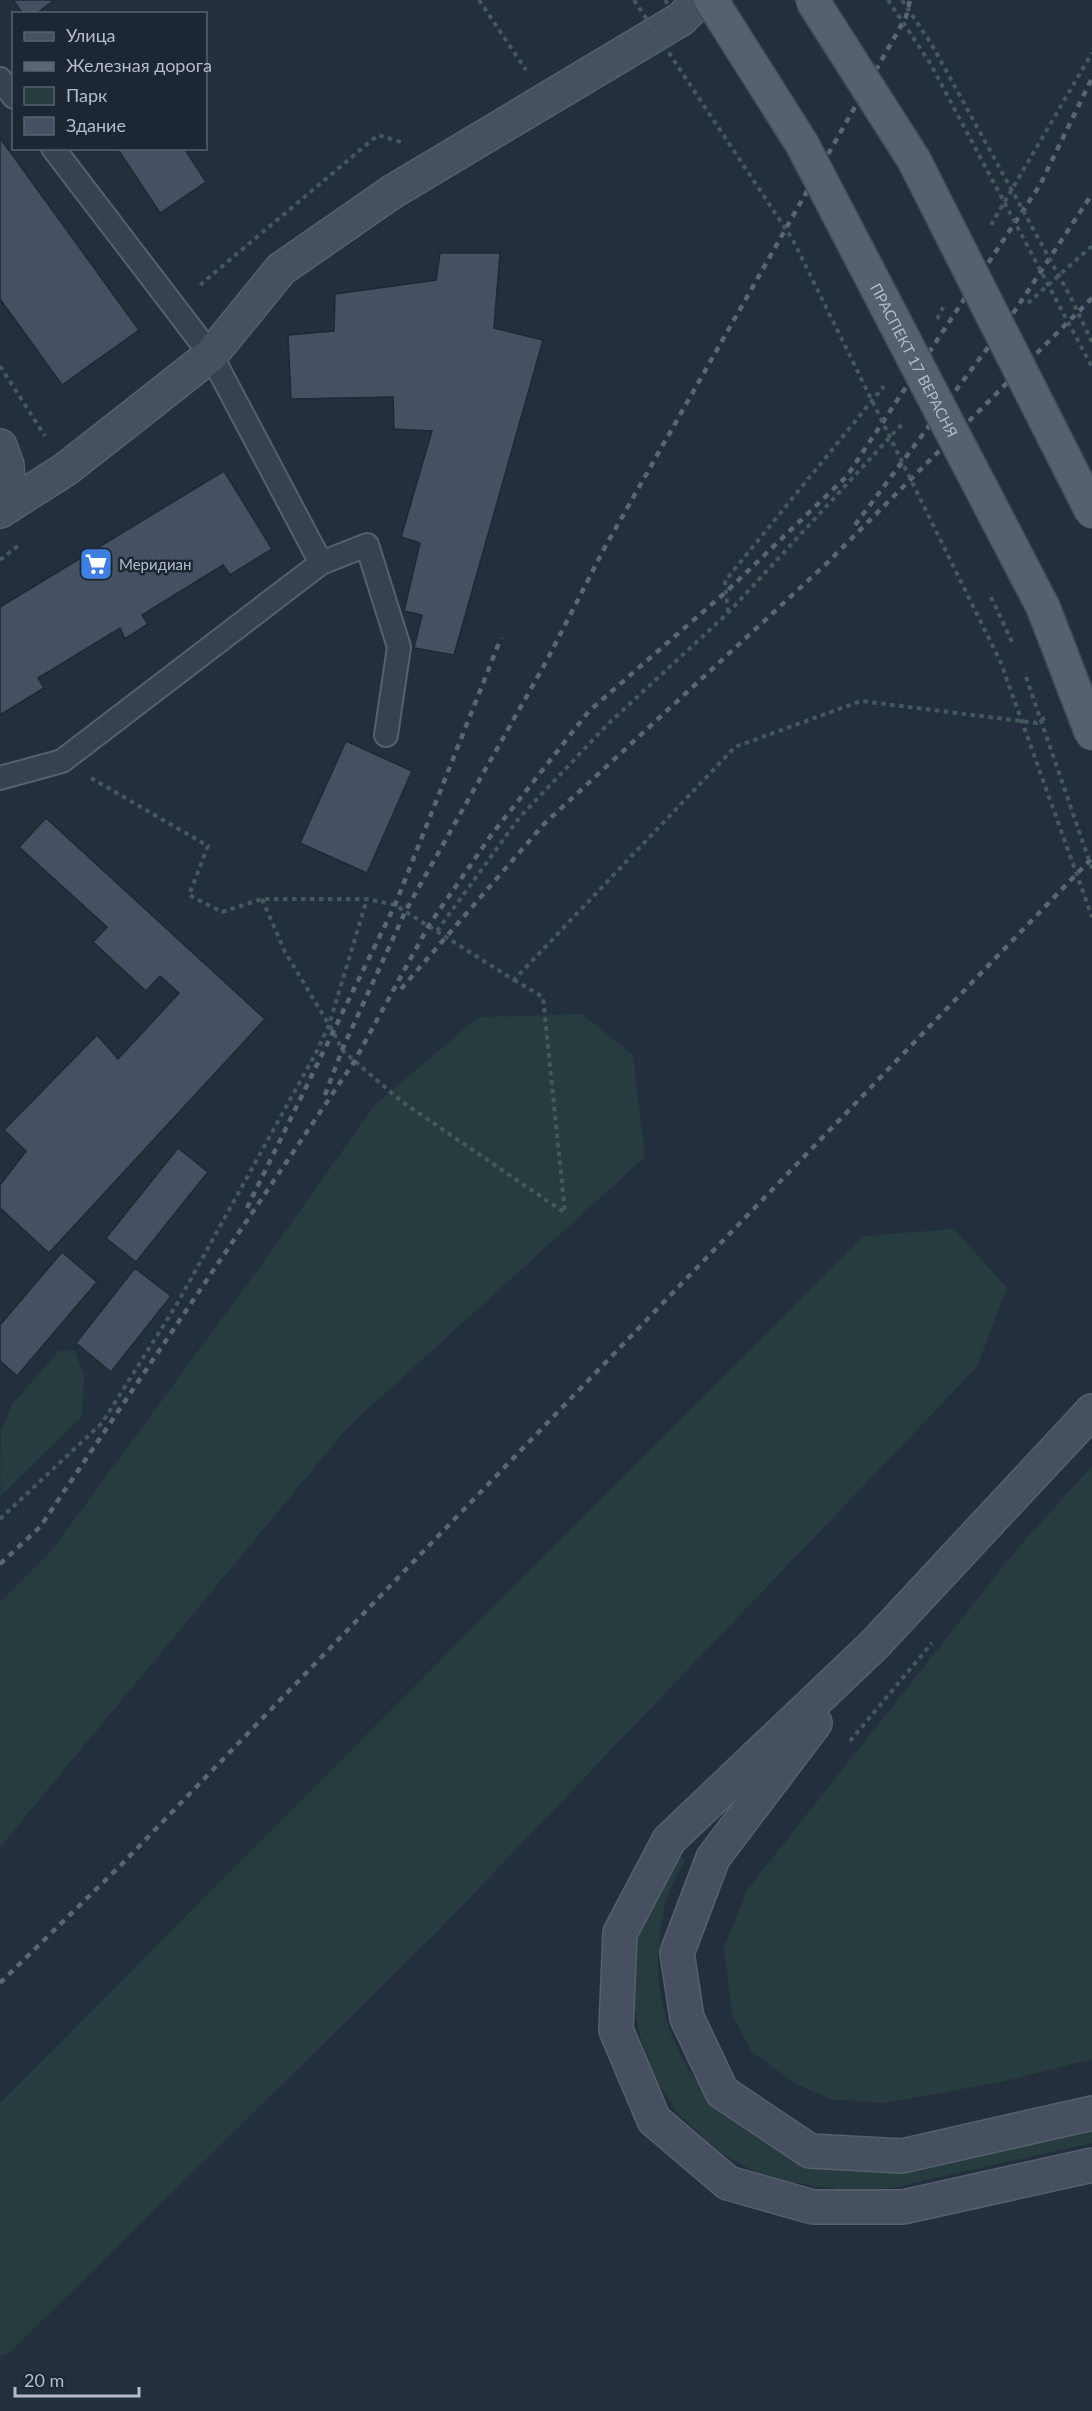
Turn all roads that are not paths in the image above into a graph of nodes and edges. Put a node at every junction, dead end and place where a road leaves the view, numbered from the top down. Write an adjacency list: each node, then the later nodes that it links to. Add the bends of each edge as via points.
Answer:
1 (711, 0): 12 (main road, ПРАСПЕКТ 17 ВЕРАСНЯ, bridge, via 802,144 1043,607)
2 (812, 0): 10 (main road, bridge, via 914,160)
3 (689, 10): 7 (main road, via 681,19 392,192 281,269)
4 (0, 79): 5 (lane)
5 (12, 94)
6 (55, 150): 7 (lane)
7 (211, 355): 9 (main road, via 66,469); 11 (lane)
8 (0, 446): 9 (main road, via 7,465)
9 (4, 508)
10 (1092, 512)
11 (321, 563): 13 (lane, via 367,545 399,647); 14 (lane, via 62,761)
12 (1092, 734)
13 (386, 735)
14 (0, 778)
15 (1092, 1411): 16 (main road)
16 (874, 1645): 17 (main road, via 713,1858 677,1953 687,2018 722,2092 810,2151 902,2156); 18 (main road, via 669,1840 620,1933 616,2030 654,2120 728,2182 813,2207 903,2207)
17 (1092, 2113)
18 (1092, 2165)

